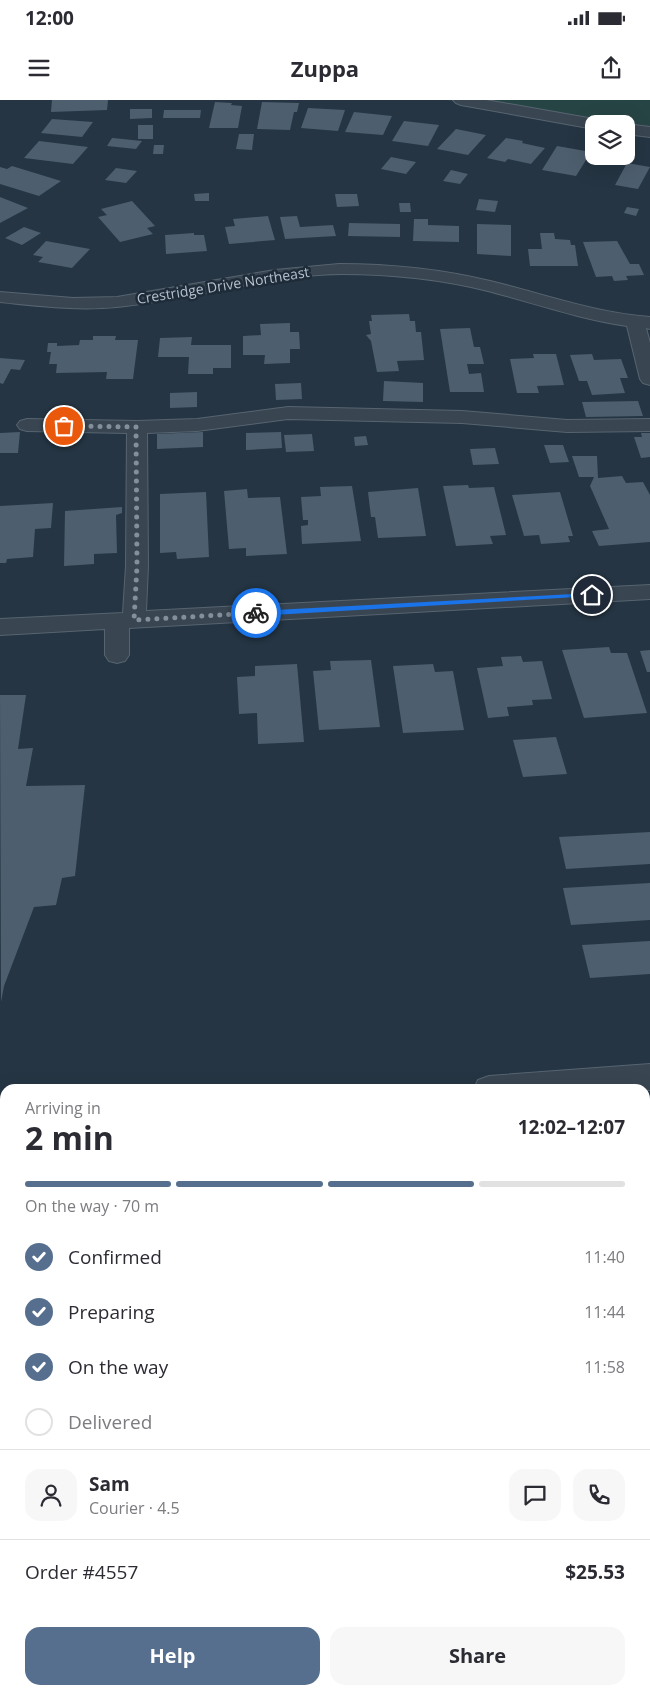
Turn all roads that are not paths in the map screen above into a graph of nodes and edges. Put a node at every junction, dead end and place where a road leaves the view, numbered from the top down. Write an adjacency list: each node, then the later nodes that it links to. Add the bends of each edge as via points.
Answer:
1 (461, 100): 2 (street)
2 (585, 122)
3 (635, 130): 4 (street)
4 (650, 132)
5 (0, 298): 6 (street, Crestridge Drive Northeast, via 62,303 116,302 280,273 371,269 420,272 462,280 566,309)
6 (643, 322): 7 (street)
7 (650, 379)
8 (28, 425): 10 (street)
9 (650, 425): 10 (street, via 567,426 462,417 288,413 197,425)
10 (136, 427): 12 (street, via 137,566)
11 (650, 592): 12 (street)
12 (125, 620): 13 (street); 14 (street)
13 (0, 627)
14 (117, 655)
15 (650, 1078): 16 (street)
16 (563, 1084)

